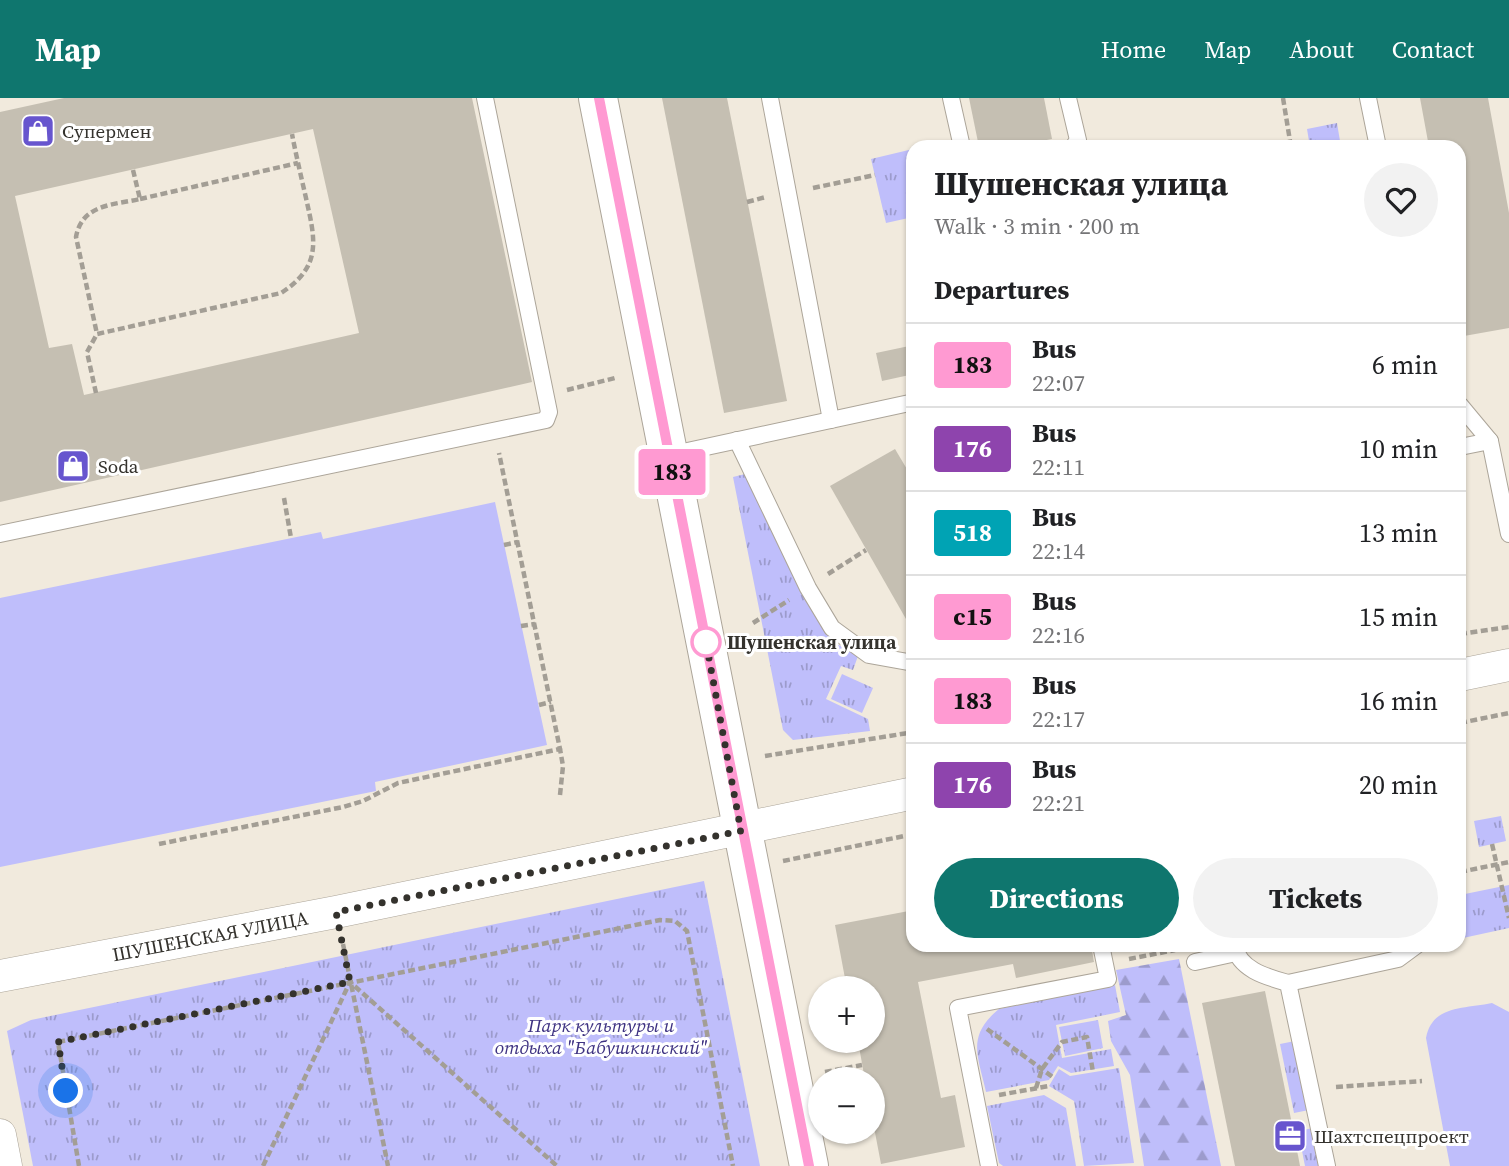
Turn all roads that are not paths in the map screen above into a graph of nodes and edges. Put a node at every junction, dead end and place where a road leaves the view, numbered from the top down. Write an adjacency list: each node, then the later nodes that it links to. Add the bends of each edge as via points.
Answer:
1 (485, 98): 17 (lane, via 546,395 546,420)
2 (598, 98): 16 (street)
3 (770, 98): 12 (lane)
4 (951, 98): 7 (lane)
5 (1068, 98): 8 (lane)
6 (1368, 98): 9 (lane)
7 (960, 140)
8 (1077, 140)
9 (1377, 140)
10 (906, 404): 12 (lane)
11 (1466, 412): 14 (lane)
12 (831, 420): 13 (lane)
13 (737, 440): 16 (lane); 19 (lane, via 832,628 869,655)
14 (1490, 441): 15 (lane); 18 (lane)
15 (1466, 445)
16 (668, 455): 23 (street)
17 (0, 534)
18 (1509, 534)
19 (906, 662)
20 (1509, 665): 21 (street)
21 (1466, 674)
22 (906, 795): 23 (street, ШУШЕНСКАЯ УЛИЦА)
23 (741, 831): 29 (street, ШУШЕНСКАЯ УЛИЦА); 33 (street)
24 (1103, 952): 34 (lane, via 1108,979 958,1008)
25 (1226, 952): 28 (lane)
26 (1238, 952): 30 (lane, via 1262,976)
27 (1408, 952): 30 (lane, via 1398,959)
28 (1195, 962)
29 (0, 976)
30 (1288, 983): 35 (lane)
31 (0, 1135): 32 (street)
32 (6, 1166)
33 (809, 1166)
34 (989, 1166)
35 (1327, 1166)

